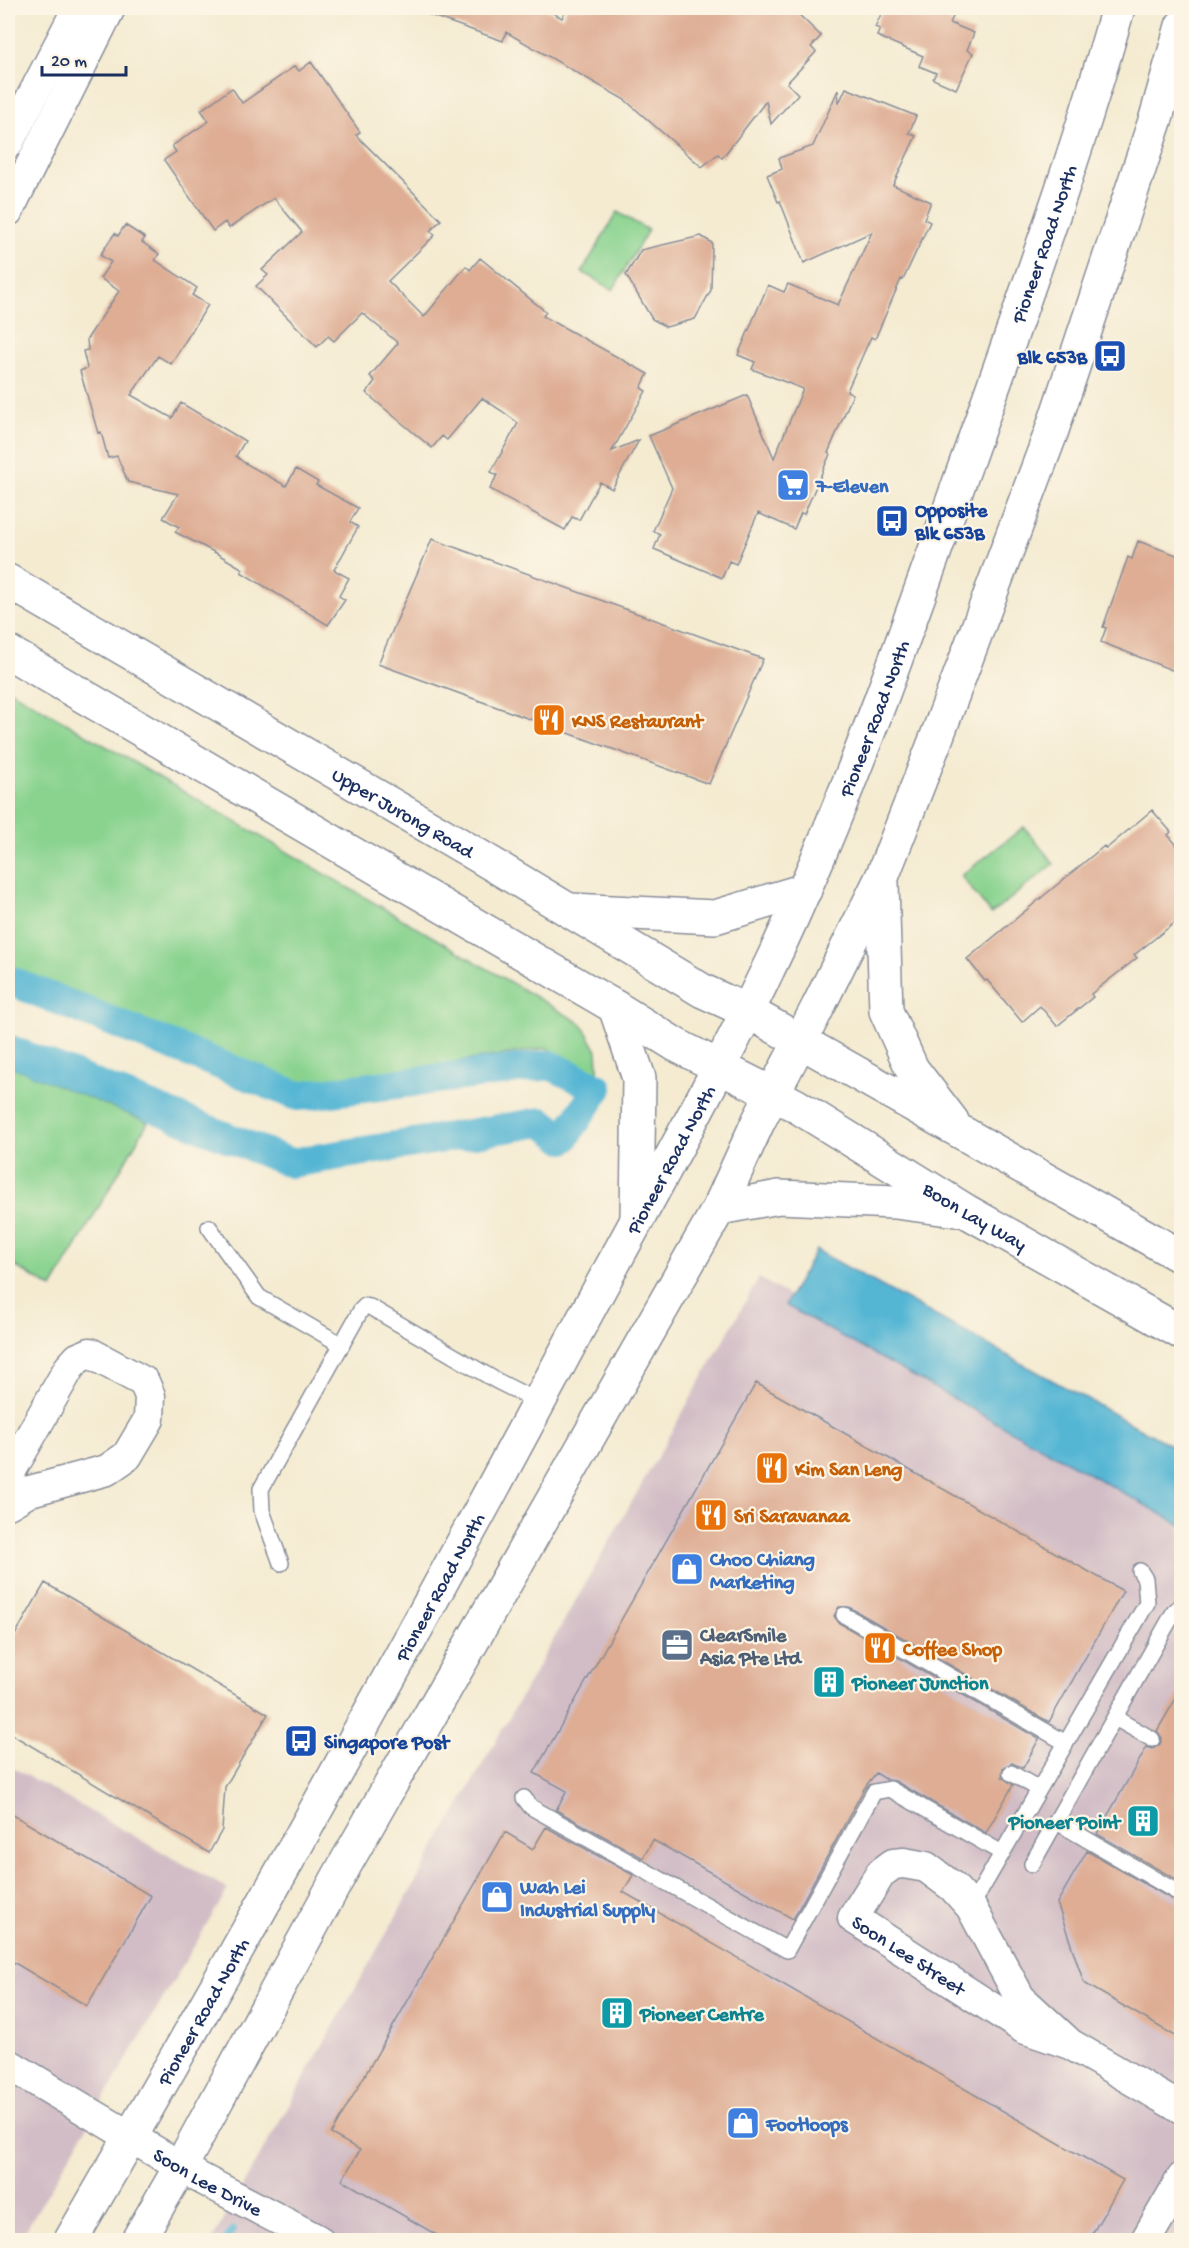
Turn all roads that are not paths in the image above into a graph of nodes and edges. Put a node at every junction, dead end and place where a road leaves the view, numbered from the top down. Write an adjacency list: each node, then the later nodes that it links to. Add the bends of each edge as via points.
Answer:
1 (78, 8): 5 (street)
2 (110, 8): 6 (street)
3 (1118, 8): 10 (main road, Pioneer Road North, via 1063,187 879,708)
4 (1182, 26): 9 (main road, via 1156,118 1022,517)
5 (8, 143)
6 (8, 211)
7 (8, 581): 11 (main road, Upper Jurong Road)
8 (8, 652): 12 (main road)
9 (882, 877): 14 (main road); 17 (main road, via 886,1011 912,1069)
10 (805, 890): 11 (main road, via 715,917); 13 (main road, Pioneer Road North)
11 (569, 910): 13 (main road, Upper Jurong Road, via 703,991)
12 (615, 1007): 15 (main road); 20 (main road, via 639,1078)
13 (747, 1011): 14 (main road, Upper Jurong Road); 15 (main road, Pioneer Road North)
14 (800, 1042): 16 (main road); 17 (main road)
15 (718, 1066): 16 (main road); 20 (main road, Pioneer Road North)
16 (773, 1094): 18 (main road); 19 (main road, Boon Lay Way)
17 (958, 1130): 22 (main road)
18 (719, 1208): 19 (main road, via 779,1197 895,1202); 47 (main road, via 346,1863)
19 (966, 1211): 23 (main road, Boon Lay Way)
20 (637, 1224): 25 (main road, Pioneer Road North)
21 (208, 1227): 24 (lane, via 259,1297)
22 (1182, 1257)
23 (1182, 1333)
24 (342, 1345): 25 (lane, via 361,1310 370,1307); 28 (lane, via 261,1490 262,1511)
25 (539, 1402): 46 (main road, Pioneer Road North)
26 (9, 1468): 27 (street, via 78,1358 90,1353 144,1382 150,1396 149,1419 126,1456 107,1470 30,1491)
27 (8, 1504)
28 (281, 1563)
29 (1140, 1571): 34 (lane, via 1145,1579 1147,1603)
30 (1182, 1605): 32 (lane, via 1173,1612)
31 (844, 1615): 34 (lane)
32 (1114, 1718): 33 (lane); 38 (lane)
33 (1152, 1739)
34 (1066, 1743): 36 (lane)
35 (1011, 1773): 36 (lane)
36 (1039, 1790): 39 (lane)
37 (524, 1798): 39 (lane, via 531,1807 787,1950 873,1792 890,1789)
38 (1056, 1822): 40 (lane); 41 (lane)
39 (1002, 1854): 42 (lane)
40 (1032, 1864)
41 (1182, 1895)
42 (971, 1907): 43 (street, Soon Lee Street, via 1020,1998); 43 (street, Soon Lee Street, via 926,1867 893,1864 881,1873 853,1918 1023,2028)
43 (1070, 2044): 45 (street, Soon Lee Street)
44 (8, 2064): 46 (street, Soon Lee Drive)
45 (1182, 2109)
46 (132, 2136): 47 (street, Soon Lee Drive); 49 (main road, Pioneer Road North)
47 (181, 2166): 50 (main road); 51 (street, Soon Lee Drive)
48 (1182, 2178): 52 (street)
49 (71, 2241)
50 (138, 2241)
51 (318, 2241)
52 (1146, 2241)

